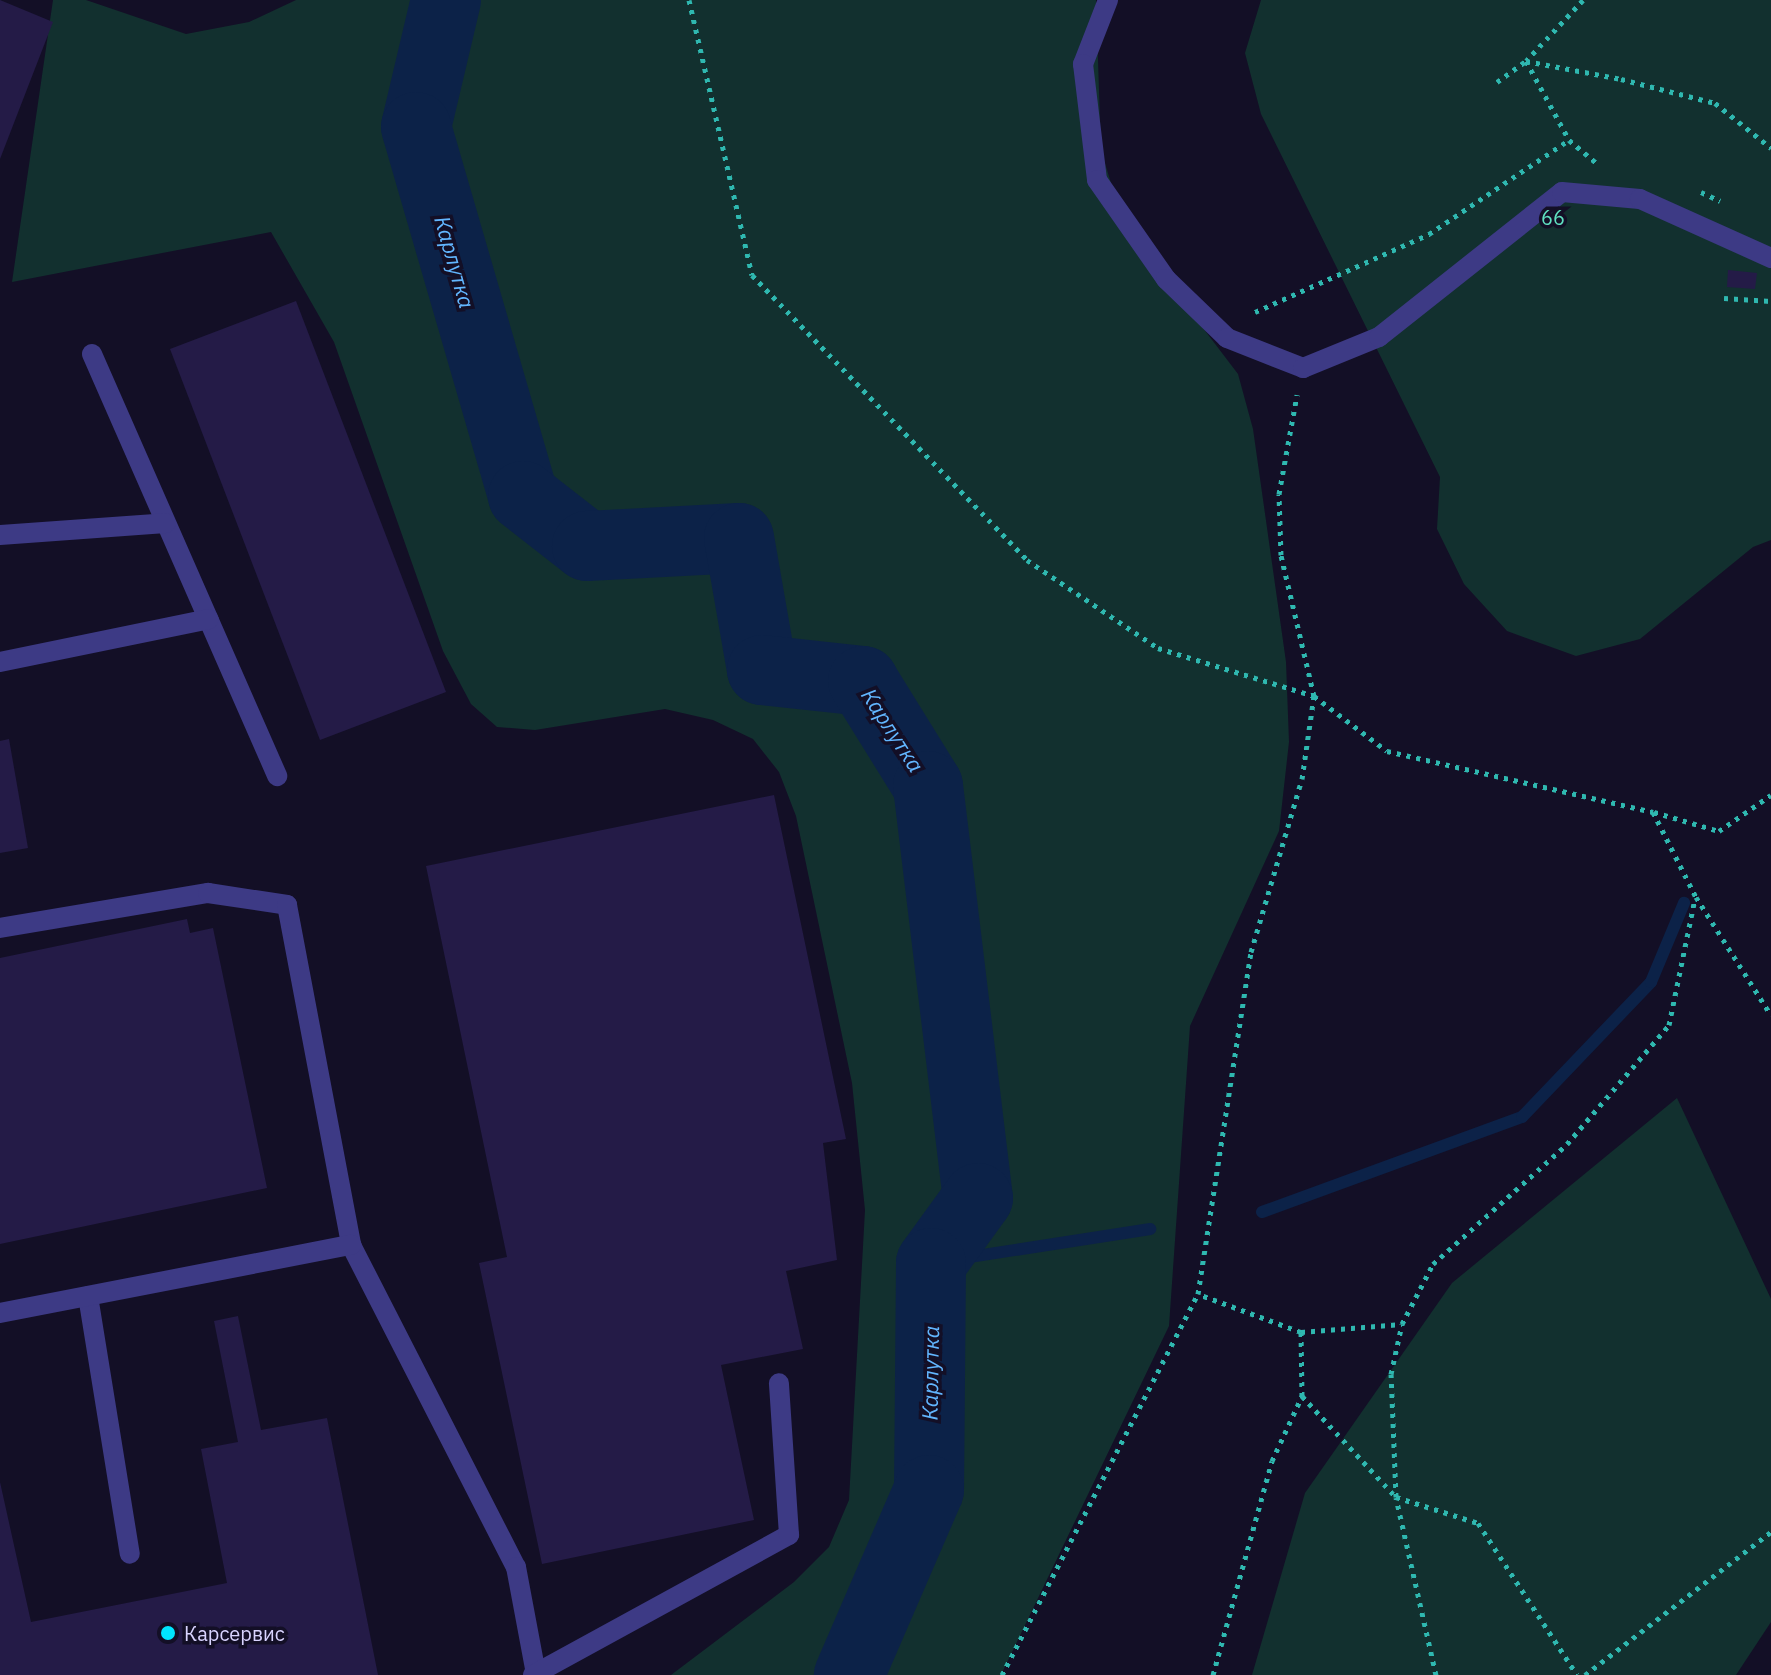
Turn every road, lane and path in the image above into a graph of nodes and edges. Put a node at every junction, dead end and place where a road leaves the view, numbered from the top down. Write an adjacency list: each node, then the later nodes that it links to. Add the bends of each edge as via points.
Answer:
1 (689, 0): 17 (path, via 752,275 1027,560 1158,648)
2 (1108, 0): 12 (lane, via 1083,64 1097,180 1166,279 1227,338)
3 (1583, 0): 4 (path)
4 (1526, 61): 5 (path); 6 (path, via 1715,103); 10 (path, via 1569,140 1429,234)
5 (1497, 82)
6 (1771, 148)
7 (1771, 258): 12 (lane, via 1640,199 1562,192 1379,337)
8 (1724, 298): 9 (path)
9 (1771, 301)
10 (1255, 312)
11 (92, 354): 13 (lane)
12 (1303, 368): 17 (path, via 1279,494 1281,555)
13 (166, 523): 14 (lane); 15 (lane)
14 (0, 535)
15 (209, 619): 16 (lane); 18 (lane)
16 (0, 662)
17 (1314, 696): 20 (path, via 1387,751); 25 (path, via 1302,779 1251,952)
18 (277, 776)
19 (1771, 795): 20 (path, via 1719,831)
20 (1653, 812): 21 (path)
21 (1696, 897): 23 (path); 28 (path, via 1669,1025 1567,1144 1433,1264)
22 (0, 928): 24 (lane, via 208,893 287,905)
23 (1771, 1015)
24 (351, 1245): 26 (lane); 35 (lane, via 516,1567)
25 (1198, 1294): 29 (path); 36 (path)
26 (88, 1296): 27 (lane); 34 (lane)
27 (0, 1313)
28 (1402, 1324): 29 (path); 32 (path, via 1391,1374)
29 (1301, 1332): 31 (path)
30 (779, 1383): 35 (lane, via 789,1535)
31 (1302, 1396): 32 (path); 37 (path, via 1272,1461)
32 (1396, 1497): 38 (path); 39 (path, via 1478,1523)
33 (1771, 1532): 40 (path)
34 (130, 1554)
35 (535, 1674)
36 (1002, 1675)
37 (1213, 1675)
38 (1436, 1675)
39 (1577, 1675)
40 (1585, 1675)

